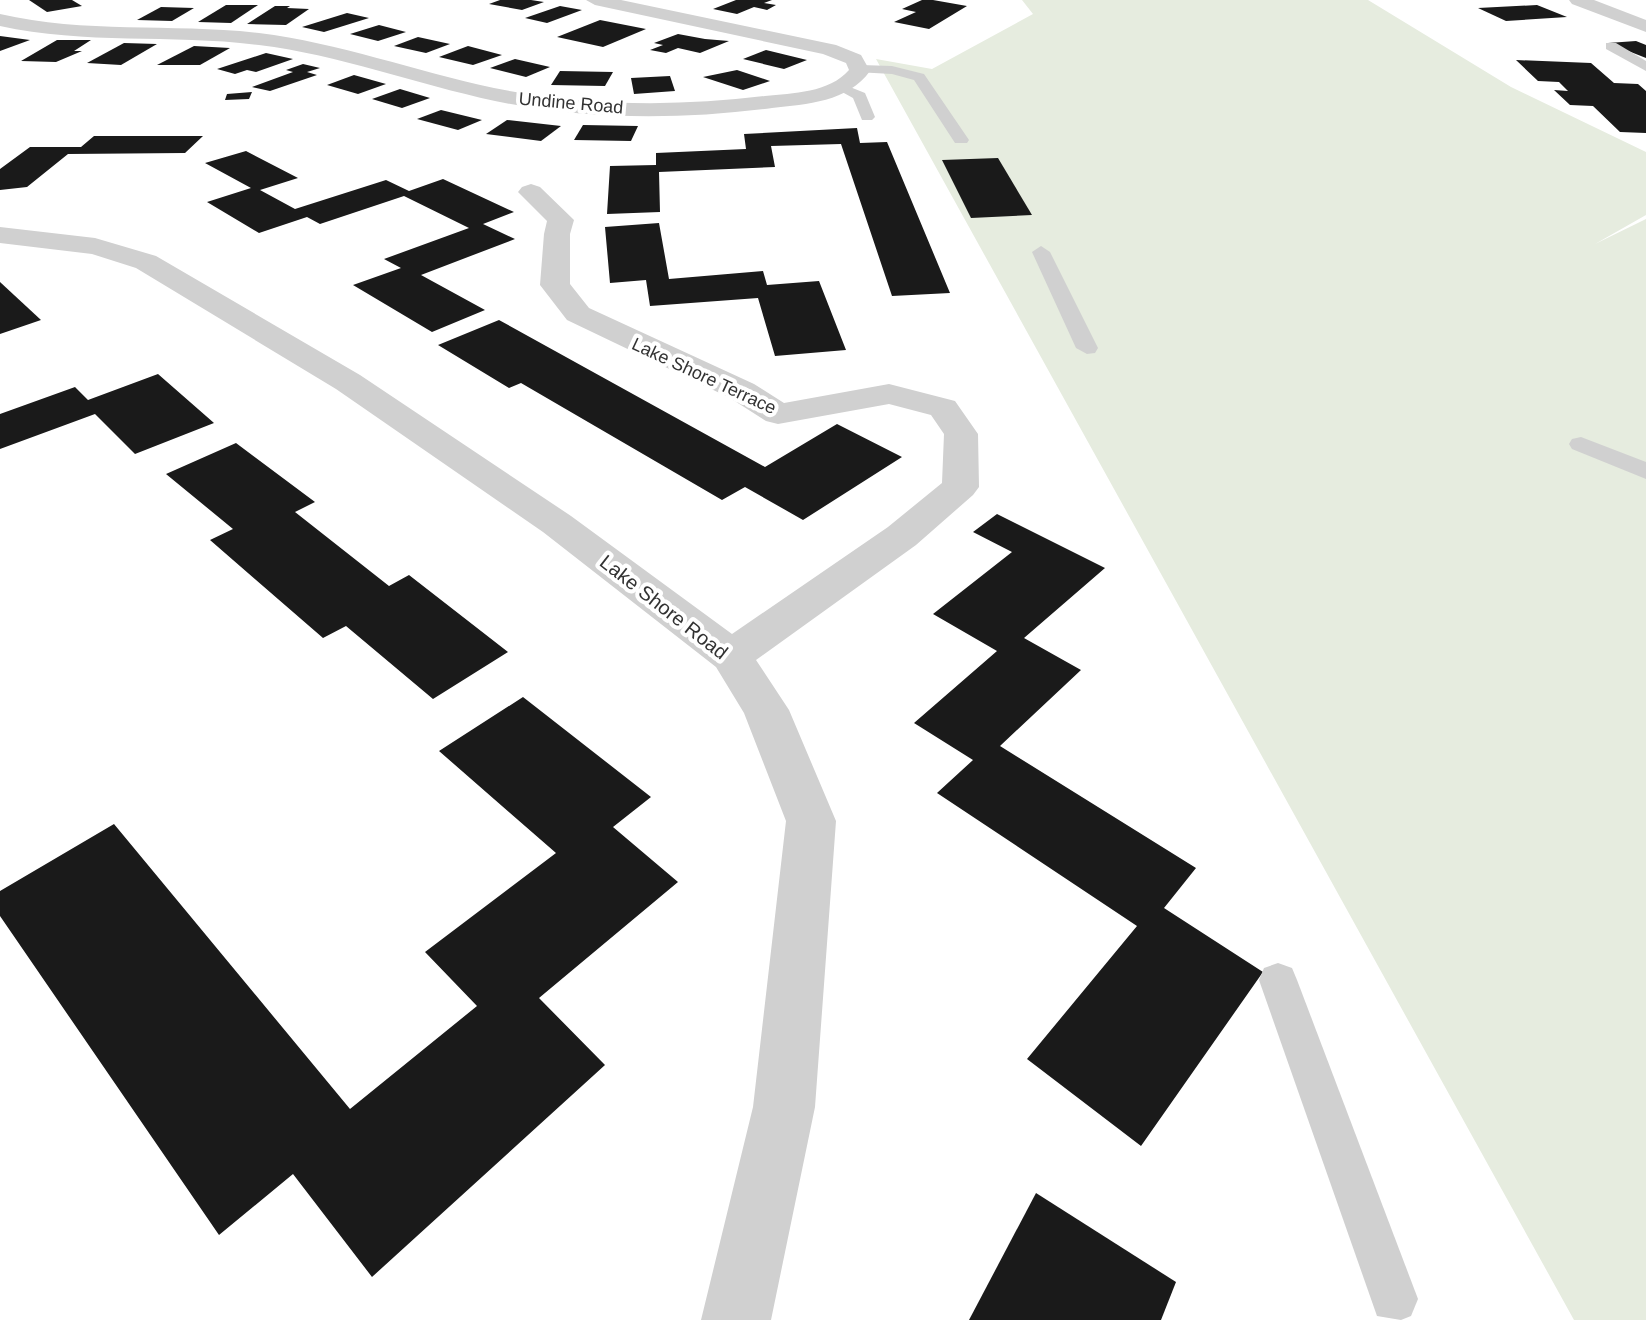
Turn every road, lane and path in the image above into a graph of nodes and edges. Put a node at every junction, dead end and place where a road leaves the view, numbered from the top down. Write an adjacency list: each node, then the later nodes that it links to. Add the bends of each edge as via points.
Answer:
1 (595, 0): 7 (street, via 829,49 854,59)
2 (1578, 0): 4 (street)
3 (0, 20): 8 (street, Undine Road, via 55,29 261,39 495,95 575,106 723,107)
4 (1646, 26)
5 (1611, 46): 6 (lane)
6 (1646, 67)
7 (861, 69): 8 (street, Undine Road); 10 (lane, via 919,77)
8 (840, 87): 9 (lane, via 860,96)
9 (867, 117)
10 (961, 140)
11 (531, 192): 17 (street, Lake Shore Terrace, via 561,220 555,285 578,314 742,391 778,414 889,394 943,408 961,434 960,487 902,536)
12 (0, 235): 17 (street, Lake Shore Road, via 95,246 146,262 348,382 557,524)
13 (1041, 252): 14 (lane)
14 (1087, 348)
15 (1581, 444): 16 (lane)
16 (1646, 472)
17 (731, 656): 20 (street, Lake Shore Road, via 766,710 811,821 784,1107)
18 (1278, 980): 19 (lane)
19 (1394, 1299)
20 (736, 1320)

